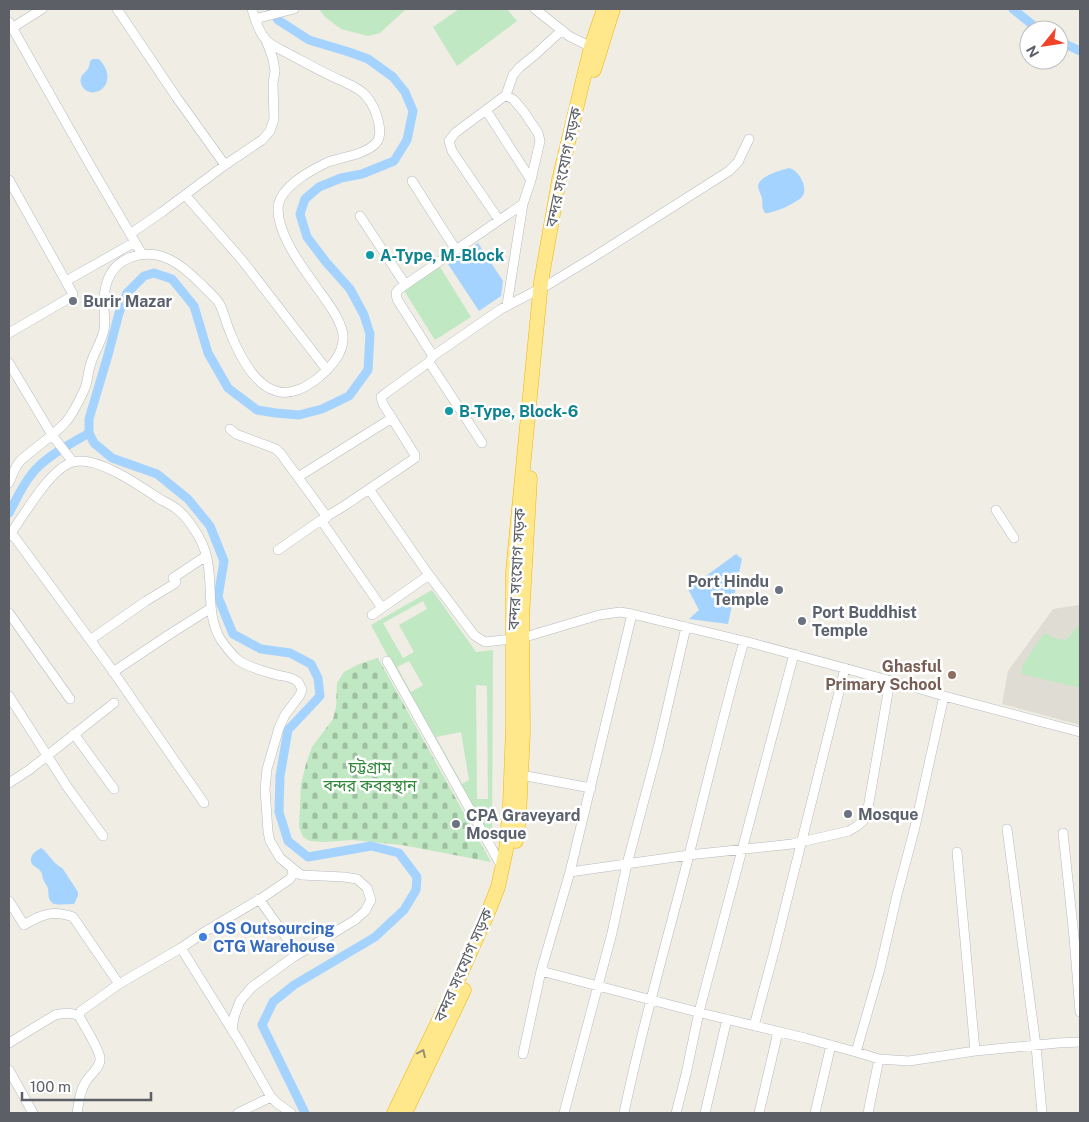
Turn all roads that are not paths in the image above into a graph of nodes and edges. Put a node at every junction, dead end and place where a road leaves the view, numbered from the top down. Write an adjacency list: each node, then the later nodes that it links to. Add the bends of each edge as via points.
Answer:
1 (42, 9): 9 (street)
2 (116, 9): 16 (street)
3 (252, 9): 8 (street)
4 (294, 9): 8 (street)
5 (535, 9): 10 (street)
6 (604, 9): 12 (highway, বন্দর সংযোগ সড়ক)
7 (613, 9): 29 (highway, বন্দর সংযোগ সড়ক, via 575,143)
8 (258, 18): 11 (street)
9 (10, 25): 24 (street)
10 (562, 30): 12 (street); 13 (street, via 520,66 513,75)
11 (266, 40): 16 (street, via 275,71 274,119 270,132); 34 (street, via 365,94 378,122 380,134 376,143 307,175 284,192 278,202 284,234 339,322 344,339 339,354)
12 (590, 47): 29 (highway, বন্দর সংযোগ সড়ক, via 544,257)
13 (506, 96): 14 (street); 17 (street, via 514,100 538,133 540,141)
14 (486, 110): 17 (street); 23 (street, via 449,141 452,151)
15 (749, 139): 29 (street, via 738,162 729,171)
16 (225, 165): 20 (street)
17 (531, 180): 21 (street)
18 (412, 181): 25 (street)
19 (9, 182): 27 (street)
20 (185, 195): 24 (street); 34 (street, via 242,260)
21 (524, 204): 23 (street); 30 (street)
22 (360, 216): 28 (street)
23 (499, 220): 25 (street)
24 (132, 238): 26 (street); 27 (street)
25 (456, 250): 28 (street)
26 (142, 254): 34 (street, via 169,258 210,293 219,304 247,366 268,389 280,393 296,390 310,384); 37 (street, via 127,259 110,275 104,298 104,331 90,365 86,387)
27 (66, 281): 31 (street, via 73,294 71,297)
28 (405, 284): 32 (street, via 396,293 397,299)
29 (545, 286): 30 (street); 56 (highway, বন্দর সংযোগ সড়ক)
30 (508, 305): 32 (street)
31 (9, 333)
32 (431, 359): 35 (street, via 381,397); 38 (street)
33 (9, 363): 37 (street)
34 (327, 370)
35 (392, 418): 40 (street); 42 (street, via 415,458)
36 (230, 429): 40 (street, via 276,449)
37 (53, 437): 39 (street); 41 (street, via 15,466)
38 (482, 443)
39 (71, 459): 45 (street, via 36,496); 48 (street, via 113,470 178,510 195,532)
40 (298, 477): 44 (street)
41 (9, 483)
42 (369, 489): 44 (street); 49 (street)
43 (996, 510): 46 (street)
44 (324, 518): 47 (street); 51 (street)
45 (9, 533): 57 (street)
46 (1014, 538)
47 (278, 550)
48 (206, 556): 50 (street); 57 (street, via 173,578 174,584)
49 (429, 574): 51 (street); 56 (street, via 474,635 485,642)
50 (211, 608): 62 (street); 85 (street, via 214,625 228,651 250,666 298,682 302,689 278,728 266,789 270,842)
51 (382, 608): 54 (street)
52 (9, 613): 66 (street)
53 (632, 614): 55 (street); 56 (street, via 599,615); 73 (street)
54 (372, 615)
55 (686, 627): 58 (street); 83 (street)
56 (517, 638): 71 (highway, বন্দর সংযোগ সড়ক, via 523,705); 84 (highway, বন্দর সংযোগ সড়ক, via 510,805)
57 (90, 640): 62 (street)
58 (744, 641): 59 (street); 82 (street)
59 (794, 654): 61 (street); 80 (street)
60 (387, 661): 84 (street)
61 (845, 668): 63 (street); 79 (street)
62 (113, 672): 75 (street)
63 (890, 681): 65 (street); 79 (street, via 867,814 858,826 849,831)
64 (9, 696): 70 (street)
65 (944, 696): 68 (street); 107 (street, via 880,969)
66 (70, 699)
67 (114, 703): 69 (street)
68 (1080, 732)
69 (74, 734): 70 (street); 74 (street)
70 (47, 755): 72 (street); 78 (street)
71 (521, 775): 73 (street); 117 (highway, বন্দর সংযোগ সড়ক, via 517,840 506,888 471,975)
72 (9, 784)
73 (591, 788): 86 (street)
74 (114, 789)
75 (204, 803)
76 (1007, 829): 105 (street)
77 (1063, 834): 96 (street)
78 (103, 836)
79 (801, 842): 80 (street); 99 (street)
80 (743, 850): 82 (street); 95 (street)
81 (957, 852): 106 (street)
82 (689, 854): 83 (street); 94 (street)
83 (627, 864): 86 (street); 93 (street)
84 (502, 867): 116 (highway, বন্দর সংযোগ সড়ক, one-way to 84, via 465,965 498,886)
85 (292, 869): 87 (street, via 290,879); 90 (street, via 308,876 357,879 367,888 371,900 355,920)
86 (570, 872): 91 (street)
87 (259, 899): 89 (street); 90 (street)
88 (9, 901): 92 (street, via 24,925 46,914 73,917)
89 (181, 948): 92 (street); 100 (street)
90 (298, 954): 100 (street, via 252,987 240,1001)
91 (541, 971): 93 (street); 108 (street)
92 (119, 984): 97 (street, via 81,1011)
93 (598, 986): 94 (street); 118 (street)
94 (651, 1000): 95 (street); 119 (street)
95 (699, 1012): 98 (street); 120 (street)
96 (1080, 1012)
97 (79, 1016): 103 (street, via 73,1013 55,1015); 113 (street, via 101,1058 81,1092)
98 (727, 1019): 99 (street); 121 (street)
99 (754, 1026): 101 (street)
100 (232, 1030): 111 (street)
101 (778, 1032): 104 (street); 122 (street)
102 (1080, 1042): 105 (street)
103 (9, 1043)
104 (832, 1045): 107 (street); 123 (street)
105 (1036, 1046): 106 (street); 125 (street)
106 (975, 1051): 109 (street, via 909,1061)
107 (856, 1052): 109 (street)
108 (523, 1054)
109 (879, 1059): 124 (street)
110 (9, 1070): 112 (street)
111 (271, 1097): 114 (street); 115 (street)
112 (32, 1113)
113 (76, 1113)
114 (238, 1113)
115 (291, 1113)
116 (394, 1113)
117 (405, 1113)
118 (564, 1113)
119 (624, 1113)
120 (676, 1113)
121 (705, 1113)
122 (759, 1113)
123 (814, 1113)
124 (868, 1113)
125 (1042, 1113)

